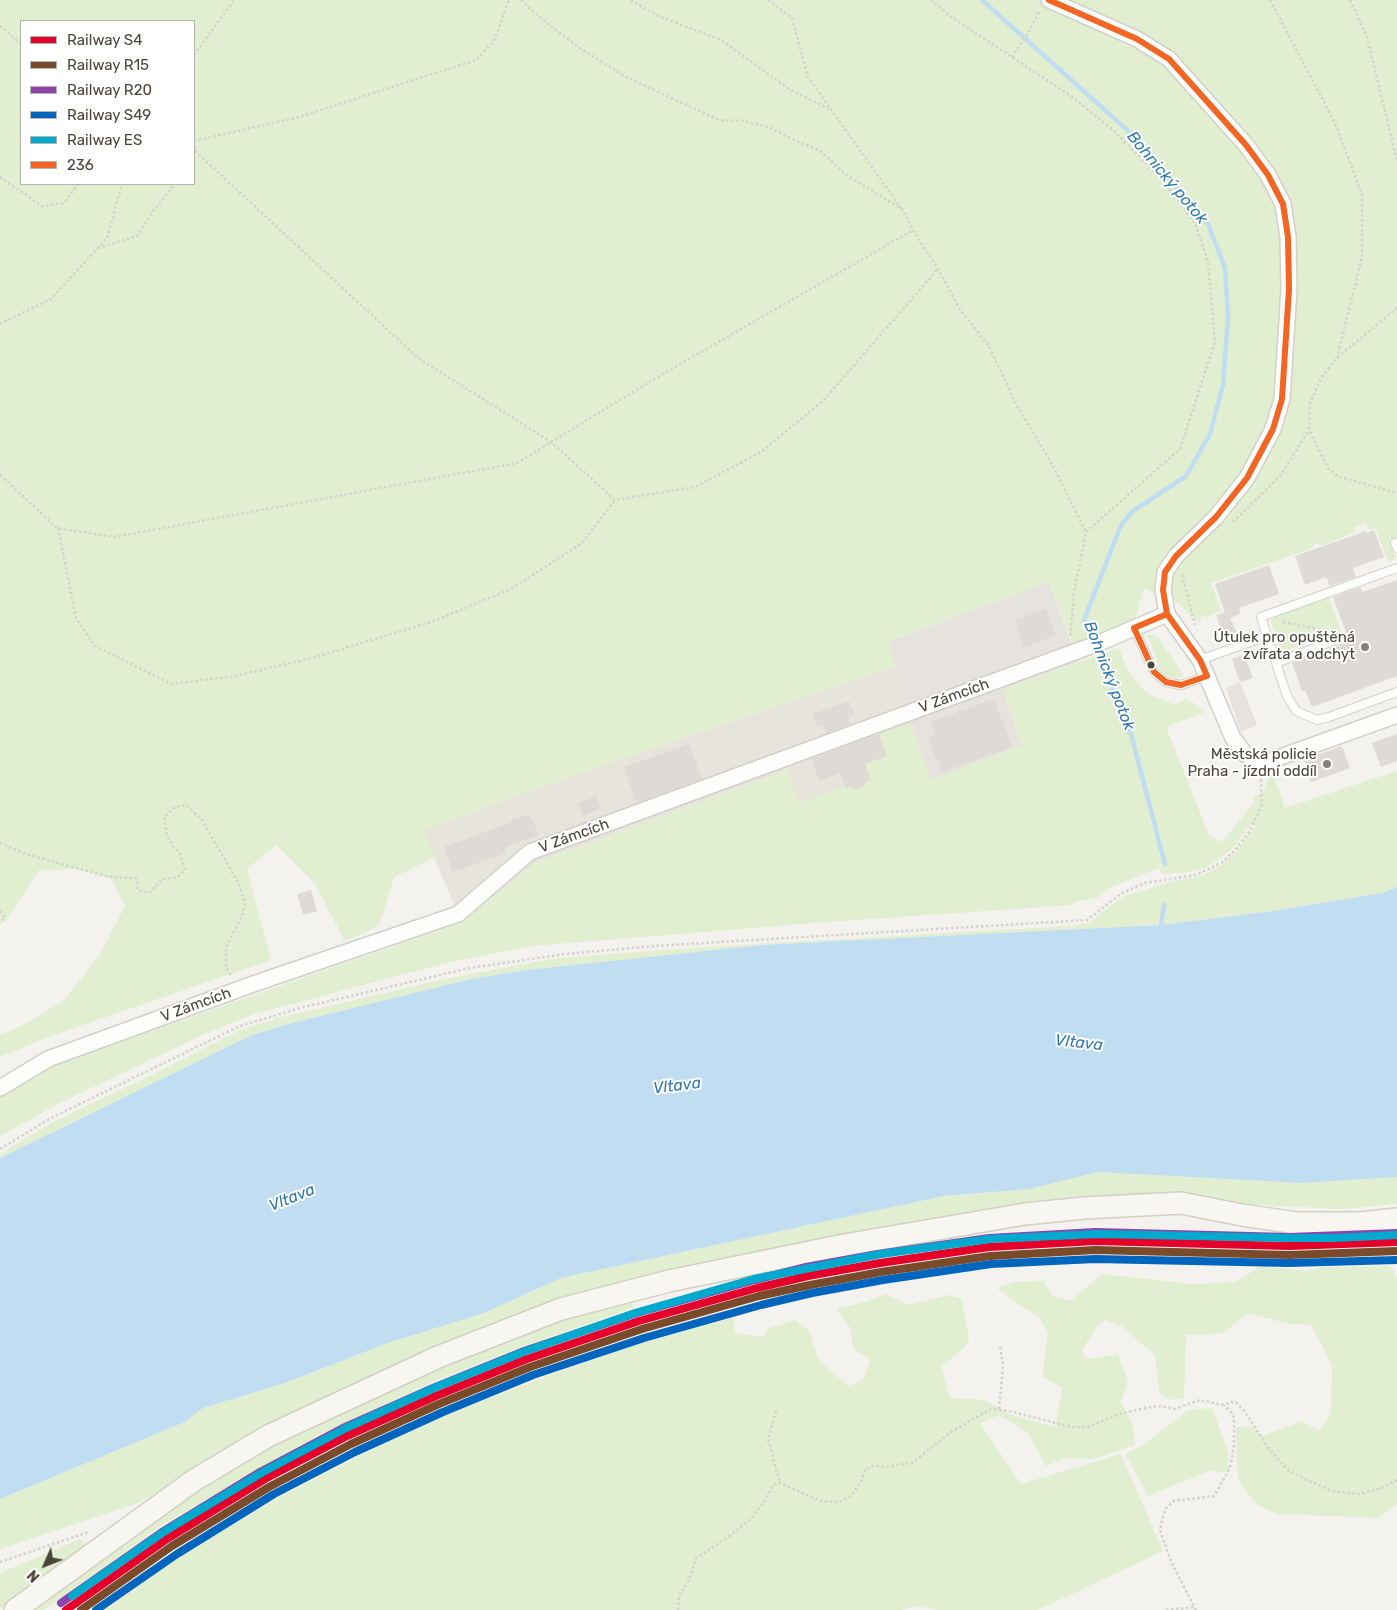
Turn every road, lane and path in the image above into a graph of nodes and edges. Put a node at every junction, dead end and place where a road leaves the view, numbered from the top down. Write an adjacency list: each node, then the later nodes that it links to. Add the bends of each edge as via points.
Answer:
1 (234, 0): 12 (path)
2 (510, 0): 15 (path, via 494,41 476,60 300,117)
3 (521, 0): 22 (path, via 581,50 626,77 719,120 769,127 819,150 849,177)
4 (631, 0): 14 (path, via 661,17 721,40 789,88)
5 (768, 0): 14 (path, via 792,18 808,76)
6 (931, 0): 13 (path)
7 (1270, 0): 28 (path, via 1335,123 1362,194 1362,257)
8 (1350, 0): 17 (path, via 1367,38)
9 (1045, 4): 13 (path); 39 (street, via 1137,39 1169,59 1246,144 1283,204 1288,237 1289,290 1282,399 1273,429 1247,478 1165,572 1162,590)
10 (0, 27): 11 (path)
11 (20, 43)
12 (195, 54)
13 (1012, 57): 36 (path, via 1074,98 1107,125 1164,182 1195,223 1208,262 1214,342 1180,449)
14 (831, 109): 22 (path)
15 (195, 141)
16 (195, 153): 30 (path, via 418,358)
17 (1397, 161)
18 (0, 176): 19 (path, via 42,206 64,203)
19 (77, 185)
20 (122, 185): 24 (path, via 107,238)
21 (174, 185): 24 (path, via 137,236)
22 (902, 209): 23 (path)
23 (913, 230): 25 (path); 30 (path)
24 (97, 249): 27 (path, via 51,299)
25 (938, 269): 33 (path, via 822,402 761,452 696,487); 36 (path, via 961,311 989,346 1016,404 1052,464)
26 (1397, 308): 28 (path)
27 (0, 324)
28 (1337, 358): 29 (path, via 1321,378 1310,404)
29 (1309, 430): 32 (path, via 1328,468 1337,476); 34 (path, via 1281,475)
30 (550, 442): 33 (path); 35 (path, via 517,462 114,537)
31 (0, 475): 35 (path)
32 (1397, 493)
33 (615, 500): 35 (path, via 582,543 514,588 434,621 316,657 235,676 171,684 94,645 76,618)
34 (1233, 522)
35 (57, 528)
36 (1086, 532): 45 (path, via 1074,593)
37 (1397, 568): 40 (lane)
38 (1181, 573): 44 (path, via 1196,628)
39 (1167, 614): 41 (street, V Zámcích); 44 (street)
40 (1266, 615): 42 (lane, via 1261,617); 43 (path, via 1271,620 1329,632)
41 (1134, 628): 45 (street, V Zámcích); 48 (lane, via 1154,672 1166,682 1181,685)
42 (1267, 636): 46 (lane); 47 (lane)
43 (1341, 638): 47 (lane)
44 (1189, 643): 46 (street)
45 (1069, 654): 55 (street, V Zámcích, via 530,852 458,914)
46 (1200, 660): 48 (street)
47 (1276, 663): 49 (lane, via 1286,696 1296,711 1317,720)
48 (1207, 676): 51 (street, via 1233,738 1244,754)
49 (1397, 692)
50 (1397, 715): 51 (street)
51 (1261, 764): 57 (path, via 1262,804 1249,832 1223,862 1196,875 1145,883 1122,893 1087,920 654,946 565,954 470,968 300,1008 240,1026 51,1118)
52 (0, 843): 55 (path, via 26,854 108,877 136,878 138,890 149,893 163,879 178,877 185,870 180,854 167,835 164,817 175,808 186,806 202,820 239,884 245,904 226,947 226,968)
53 (0, 911): 54 (path, via 4,918)
54 (0, 922)
55 (241, 989): 56 (street, V Zámcích, via 48,1059)
56 (0, 1088)
57 (0, 1149)
58 (1397, 1219): 68 (main road, via 1360,1223 1298,1223 1181,1203 1025,1214 669,1281 561,1309 438,1358 268,1436 193,1481)
59 (1000, 1345): 61 (path, via 1003,1366)
60 (1224, 1405): 61 (path, via 1200,1400 1174,1409 1146,1408 1119,1414 1088,1427 1072,1427); 63 (path, via 1237,1403 1288,1470 1332,1491 1359,1494); 67 (path, via 1234,1418 1234,1455 1230,1468 1214,1496 1174,1501 1165,1509 1160,1530 1171,1562)
61 (999, 1409): 64 (path, via 991,1409 951,1432 912,1463 872,1466 865,1470 851,1496 839,1502 820,1501)
62 (776, 1411): 64 (path, via 768,1439)
63 (1397, 1480)
64 (780, 1483): 69 (path, via 773,1485 751,1519 696,1558 689,1580 679,1596)
65 (94, 1530): 66 (path)
66 (0, 1562)
67 (1195, 1608): 70 (path)
68 (15, 1610)
69 (678, 1610)
70 (1166, 1610)

